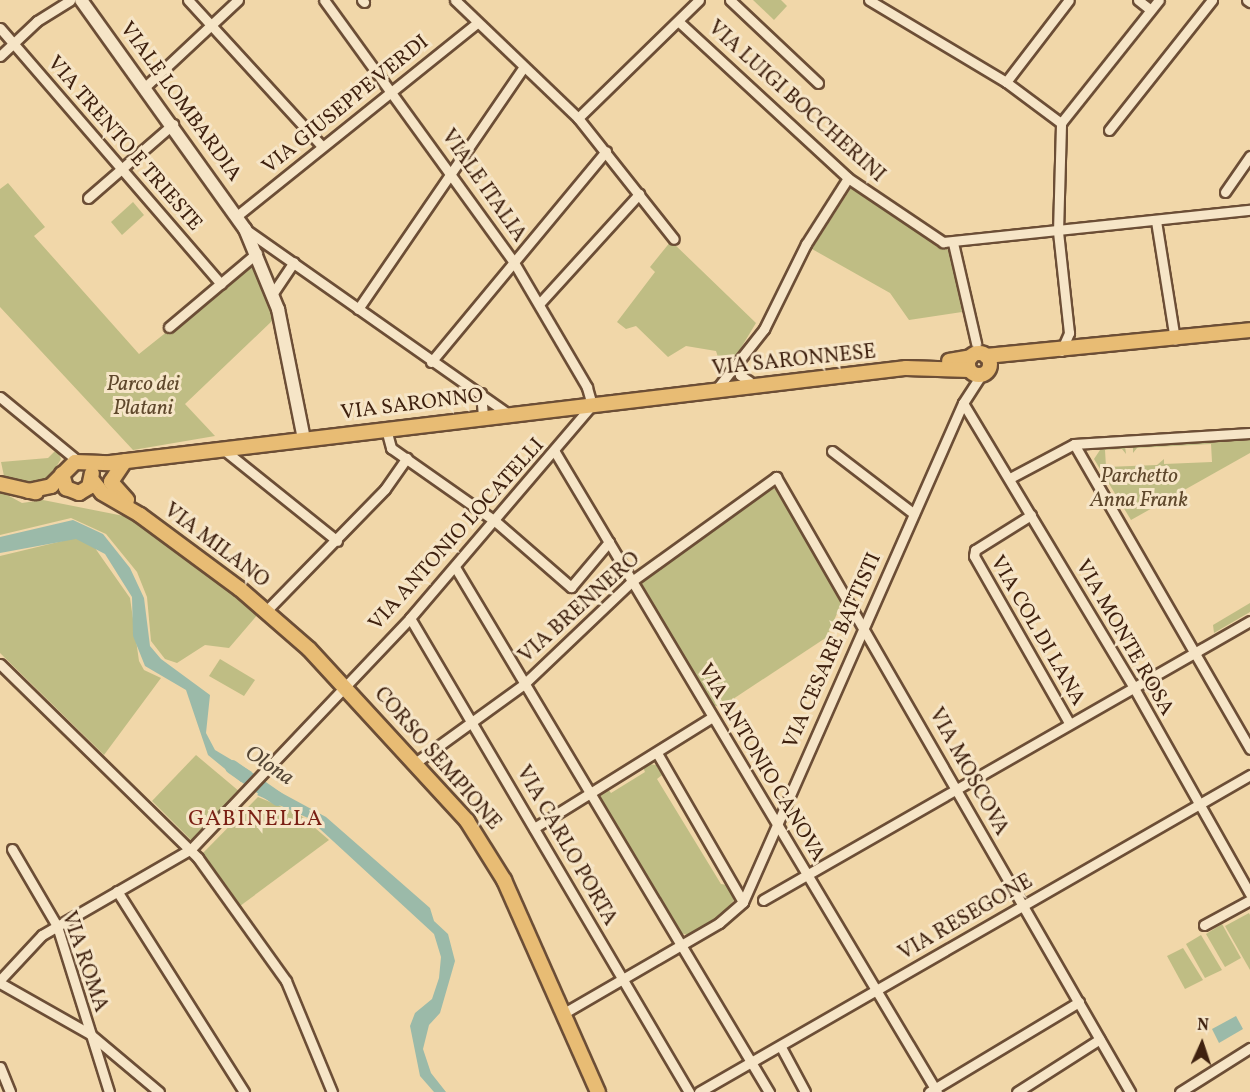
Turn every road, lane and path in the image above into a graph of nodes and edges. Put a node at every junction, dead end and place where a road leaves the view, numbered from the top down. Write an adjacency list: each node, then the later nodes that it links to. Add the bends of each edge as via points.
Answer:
1 (70, 0): 19 (street, via 37,21)
2 (81, 0): 24 (street, VIALE LOMBARDIA)
3 (188, 0): 17 (street)
4 (238, 0): 17 (street)
5 (324, 0): 25 (street, VIALE ITALIA)
6 (455, 0): 16 (street)
7 (699, 0): 15 (street)
8 (730, 0): 23 (street)
9 (869, 0): 22 (street)
10 (1070, 0): 22 (street)
11 (1138, 0): 14 (street)
12 (1159, 0): 14 (street)
13 (1212, 0): 29 (street)
14 (1151, 10): 27 (street)
15 (678, 21): 26 (street); 36 (street, VIA LUIGI BOCCHERINI)
16 (477, 23): 21 (street); 25 (street, VIA GIUSEPPE VERDI)
17 (210, 26): 24 (street); 30 (street)
18 (0, 28): 19 (street, VIA TRENTO E TRIESTE)
19 (14, 43): 20 (street); 33 (street, VIA TRENTO E TRIESTE)
20 (0, 56)
21 (524, 67): 26 (street); 35 (street)
22 (1006, 82): 27 (street)
23 (818, 83)
24 (146, 86): 28 (street, VIALE LOMBARDIA)
25 (394, 91): 30 (street, VIA GIUSEPPE VERDI); 35 (street, VIALE ITALIA)
26 (578, 118): 31 (street)
27 (1061, 123): 44 (street)
28 (173, 124): 33 (street); 41 (street, VIALE LOMBARDIA)
29 (1109, 130)
30 (322, 146): 41 (street, VIA GIUSEPPE VERDI)
31 (606, 151): 38 (street); 48 (street)
32 (1249, 157): 34 (street); 37 (street)
33 (120, 166): 39 (street); 50 (street, VIA TRENTO E TRIESTE)
34 (1250, 172)
35 (452, 174): 48 (street, VIALE ITALIA); 53 (street)
36 (848, 178): 46 (street, VIA LUIGI BOCCHERINI, via 934,237); 60 (street, via 806,244 764,329)
37 (1225, 192)
38 (639, 194): 45 (street); 52 (street)
39 (88, 198)
40 (1250, 210): 42 (street)
41 (238, 215): 43 (street, VIALE LOMBARDIA)
42 (1156, 221): 44 (street); 56 (street)
43 (245, 229): 47 (street, VIALE LOMBARDIA); 49 (street, VIALE LOMBARDIA)
44 (1058, 232): 46 (street); 57 (street, via 1069,333)
45 (674, 239)
46 (953, 243): 59 (street)
47 (257, 253): 50 (street); 51 (street, VIALE LOMBARDIA)
48 (513, 261): 52 (street, VIALE ITALIA); 58 (street)
49 (294, 262): 51 (street); 53 (street, VIALE LOMBARDIA)
50 (221, 284): 54 (street)
51 (273, 293): 72 (street, VIALE LOMBARDIA, via 291,357)
52 (539, 304): 67 (street, VIALE ITALIA, via 587,387)
53 (358, 309): 58 (street, VIALE LOMBARDIA)
54 (169, 327)
55 (1250, 330): 56 (main road, VIA SARONNESE)
56 (1175, 339): 57 (main road, VIA SARONNESE)
57 (1060, 351): 59 (main road, VIA SARONNESE)
58 (431, 362): 64 (street, VIALE LOMBARDIA)
59 (978, 363): 61 (main road, VIA SARONNESE); 63 (main road, VIA SARONNESE); 66 (street, VIA CESARE BATTISTI)
60 (738, 364): 61 (street, via 742,377); 62 (street)
61 (749, 381): 62 (main road, VIA SARONNESE)
62 (719, 386): 63 (main road, VIA SARONNESE)
63 (704, 392): 67 (main road, VIA SARONNO)
64 (481, 393): 68 (street, VIALE LOMBARDIA); 69 (street)
65 (0, 397): 74 (street)
66 (963, 403): 82 (street, VIA MONTE ROSA); 89 (street, VIA CESARE BATTISTI)
67 (592, 405): 68 (main road, VIA SARONNO); 77 (street, VIA ANTONIO LOCATELLI)
68 (508, 414): 69 (main road, VIA SARONNO)
69 (483, 417): 70 (main road, VIA SARONNO)
70 (386, 429): 72 (main road, VIA SARONNO); 78 (street, via 391,448)
71 (1250, 433): 73 (street)
72 (304, 439): 75 (main road, VIA SARONNO)
73 (1074, 444): 82 (street); 101 (street)
74 (61, 447): 80 (street); 81 (street)
75 (224, 450): 79 (main road, VIA SARONNO); 93 (street)
76 (832, 451): 89 (street)
77 (555, 452): 92 (street, VIA ANTONIO LOCATELLI); 94 (street, VIA ANTONIO CANOVA)
78 (407, 458): 92 (street); 93 (street)
79 (125, 461): 80 (main road, VIA SARONNO); 84 (main road, VIA SARONNO); 90 (main road, VIA MILANO, via 111,482)
80 (80, 462): 81 (main road, VIA SARONNO); 84 (main road, via 90,469)
81 (64, 471): 86 (main road, VIA SARONNO, via 51,486); 87 (main road)
82 (1010, 478): 91 (street, VIA MONTE ROSA)
83 (770, 479): 96 (street, VIA BRENNERO); 100 (street, VIA MOSCOVA, via 776,477)
84 (92, 480): 87 (main road, VIA SARONNO); 88 (main road, VIA MILANO, via 102,493)
85 (0, 484): 86 (main road)
86 (28, 491): 87 (main road)
87 (74, 492): 88 (main road, VIA MILANO)
88 (120, 503): 90 (main road, VIA MILANO)
89 (914, 514): 100 (street, VIA CESARE BATTISTI)
90 (140, 515): 97 (main road, VIA MILANO)
91 (1031, 515): 105 (street, VIA MONTE ROSA); 108 (street, VIA COL DI LANA, via 975,550 974,556)
92 (495, 521): 94 (street, via 571,587); 95 (street, VIA ANTONIO LOCATELLI)
93 (337, 541): 97 (street)
94 (609, 542): 96 (street, VIA ANTONIO CANOVA)
95 (455, 567): 98 (street, VIA ANTONIO LOCATELLI); 104 (street)
96 (632, 581): 104 (street, VIA BRENNERO); 106 (street, VIA ANTONIO CANOVA)
97 (266, 611): 103 (main road, CORSO SEMPIONE)
98 (410, 618): 103 (street, VIA ANTONIO LOCATELLI); 107 (street, VIA CARLO PORTA)
99 (1250, 621): 101 (street)
100 (865, 625): 113 (street, VIA MOSCOVA); 116 (street, VIA CESARE BATTISTI)
101 (1195, 653): 105 (street); 109 (street)
102 (0, 664): 119 (street)
103 (344, 684): 111 (main road, CORSO SEMPIONE); 119 (street, VIA ANTONIO LOCATELLI)
104 (524, 684): 107 (street, VIA BRENNERO); 114 (street)
105 (1134, 688): 108 (street); 115 (street, VIA MONTE ROSA)
106 (711, 718): 110 (street); 116 (street, VIA ANTONIO CANOVA)
107 (473, 722): 111 (street, VIA BRENNERO); 117 (street, VIA CARLO PORTA)
108 (1070, 724): 113 (street)
109 (1250, 749)
110 (657, 753): 114 (street); 125 (street)
111 (415, 763): 134 (main road, CORSO SEMPIONE, via 487,849)
112 (1250, 775): 115 (street, VIA RESEGONE)
113 (956, 790): 120 (street); 126 (street, VIA MOSCOVA)
114 (591, 796): 117 (street); 129 (street)
115 (1200, 805): 122 (street, VIA MONTE ROSA); 126 (street, VIA RESEGONE)
116 (776, 825): 120 (street, VIA ANTONIO CANOVA); 125 (street, VIA CESARE BATTISTI)
117 (534, 828): 131 (street, VIA CARLO PORTA)
118 (12, 849): 128 (street, VIA ROMA)
119 (191, 849): 121 (street, VIA ANTONIO LOCATELLI); 148 (street, via 281,973)
120 (808, 876): 123 (street); 132 (street, VIA ANTONIO CANOVA)
121 (117, 891): 128 (street, VIA ANTONIO LOCATELLI); 147 (street)
122 (1250, 894)
123 (763, 900)
124 (1250, 900): 127 (street)
125 (743, 902): 129 (street, via 728,918)
126 (1024, 906): 132 (street, VIA RESEGONE); 133 (street, VIA MOSCOVA)
127 (1204, 925)
128 (57, 926): 130 (street, VIA ANTONIO LOCATELLI, via 42,934); 135 (street, VIA ROMA)
129 (682, 945): 131 (street); 141 (street)
130 (2, 979): 136 (street)
131 (624, 981): 134 (street); 150 (street, VIA CARLO PORTA)
132 (876, 990): 139 (street, VIA RESEGONE); 143 (street, VIA ANTONIO CANOVA)
133 (1079, 1002): 138 (street, VIA MOSCOVA); 143 (street)
134 (564, 1013): 149 (main road, CORSO SEMPIONE)
135 (85, 1014): 136 (street); 137 (street, VIA ROMA)
136 (74, 1025): 137 (street)
137 (90, 1034): 145 (street, VIA ROMA); 146 (street)
138 (1100, 1038): 154 (street); 155 (street, VIA MOSCOVA)
139 (781, 1047): 141 (street, VIA RESEGONE); 153 (street)
140 (1250, 1048): 156 (street)
141 (752, 1064): 151 (street, VIA RESEGONE); 152 (street)
142 (0, 1067): 144 (street)
143 (933, 1091)
144 (10, 1092)
145 (109, 1092)
146 (159, 1092)
147 (244, 1092)
148 (332, 1092)
149 (598, 1092)
150 (689, 1092)
151 (699, 1092)
152 (769, 1092)
153 (805, 1092)
154 (1017, 1092)
155 (1130, 1092)
156 (1180, 1092)

